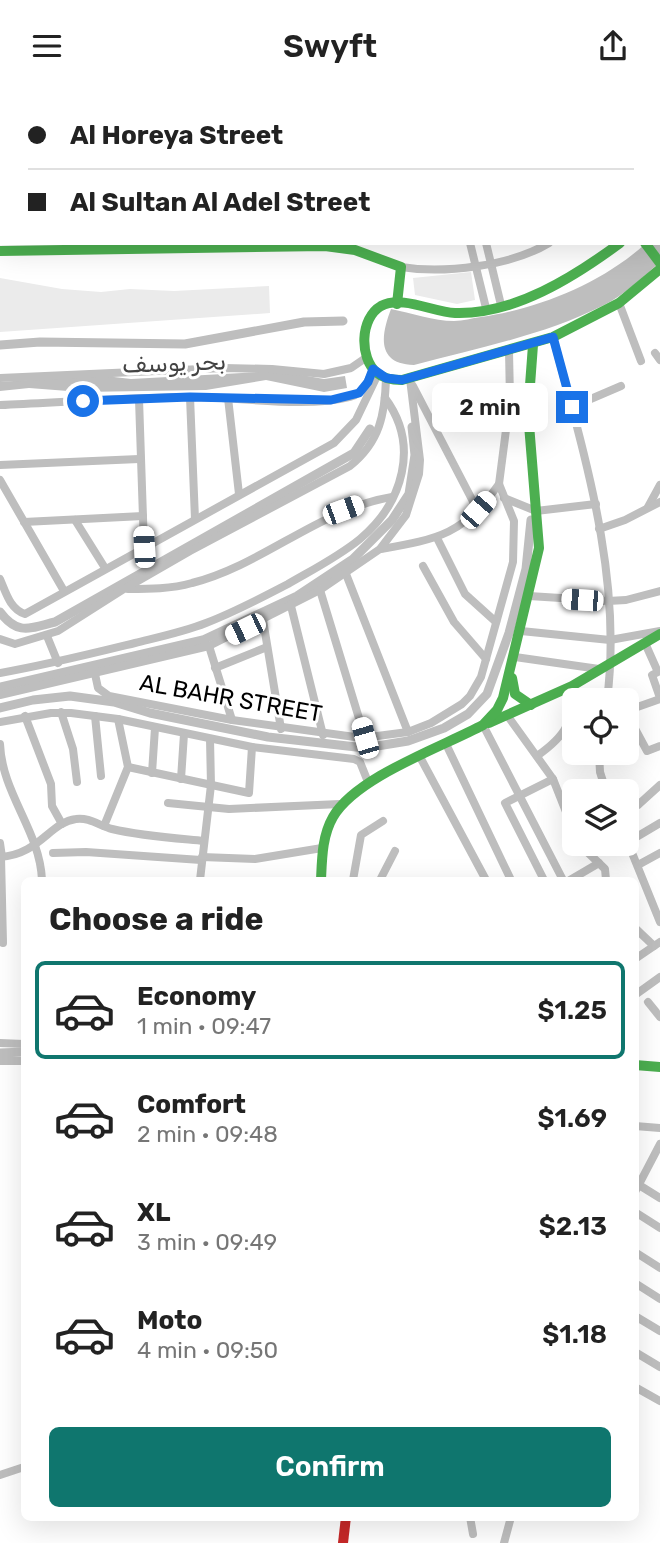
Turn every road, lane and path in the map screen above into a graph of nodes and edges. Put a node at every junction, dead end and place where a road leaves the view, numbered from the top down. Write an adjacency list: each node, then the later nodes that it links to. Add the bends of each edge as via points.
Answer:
1 (229, 245): 10 (street)
2 (335, 245): 15 (street)
3 (471, 245): 20 (street)
4 (487, 245): 18 (street)
5 (523, 245): 17 (street)
6 (545, 245): 17 (street)
7 (617, 245): 24 (street, via 576,274)
8 (646, 245): 19 (street)
9 (176, 246): 10 (street); 14 (street)
10 (198, 246)
11 (26, 247): 12 (street); 16 (street)
12 (78, 247): 13 (street)
13 (117, 247): 14 (street)
14 (147, 247)
15 (365, 248): 21 (street)
16 (0, 251)
17 (527, 254): 18 (street)
18 (492, 262): 20 (street); 24 (street)
19 (660, 264): 22 (street)
20 (476, 266): 21 (street); 25 (street)
21 (401, 267): 23 (street)
22 (619, 303): 26 (street); 30 (street)
23 (397, 304): 25 (street, via 457,313); 29 (street, via 379,306 372,314 366,332)
24 (501, 305): 25 (street)
25 (486, 309)
26 (553, 337): 27 (street); 40 (street)
27 (533, 345): 28 (street); 55 (street, via 528,412)
28 (509, 351): 33 (street); 46 (street, AL BAHR STREET, via 510,399)
29 (367, 357): 31 (street); 32 (street, via 351,368 324,374 224,367)
30 (641, 361)
31 (379, 374): 33 (street); 37 (street, via 359,393 346,398); 38 (street); 48 (street, via 356,420 334,443)
32 (0, 378)
33 (410, 380): 41 (street); 54 (street)
34 (621, 386): 40 (street)
35 (190, 397): 36 (street); 37 (street); 57 (street)
36 (139, 398): 39 (street); 43 (street)
37 (228, 398): 48 (street)
38 (385, 398): 42 (street); 68 (street, via 374,441 350,466)
39 (0, 405)
40 (572, 407): 52 (street)
41 (414, 412): 42 (street); 63 (street, via 420,460 416,488 402,521)
42 (397, 415): 49 (street, via 405,452)
43 (139, 459): 44 (street); 56 (street)
44 (0, 465)
45 (0, 480): 59 (street)
46 (499, 484): 50 (street, AL BAHR STREET); 54 (street)
47 (660, 485): 53 (street)
48 (239, 494): 57 (street)
49 (392, 497): 68 (street, via 343,510 205,579); 88 (street, via 372,527 350,546 244,607 187,630)
50 (504, 498): 55 (street); 76 (street, AL BAHR STREET, via 512,513 514,546)
51 (660, 502): 53 (street)
52 (596, 504): 55 (street); 60 (street)
53 (648, 508): 60 (street)
54 (478, 510): 61 (street)
55 (536, 511): 72 (street, via 538,548)
56 (142, 516): 58 (street); 62 (street)
57 (195, 519): 62 (street)
58 (75, 520): 59 (street); 65 (street)
59 (24, 522): 70 (street)
60 (599, 529): 73 (street)
61 (437, 538): 63 (street); 76 (street, via 465,594)
62 (144, 547): 65 (street)
63 (380, 549): 66 (street)
64 (424, 566): 86 (street, via 454,622)
65 (105, 569): 70 (street)
66 (346, 574): 69 (street); 110 (street)
67 (0, 579): 70 (street, via 8,599 25,614)
68 (124, 589): 79 (street)
69 (320, 590): 74 (street); 114 (street)
70 (64, 591)
71 (659, 594): 73 (street)
72 (529, 596): 73 (street); 77 (street)
73 (608, 601): 81 (street)
74 (291, 606): 75 (street); 112 (street)
75 (263, 620): 83 (street); 84 (street)
76 (496, 622): 86 (street, AL BAHR STREET)
77 (521, 631): 81 (street); 85 (street)
78 (660, 633): 81 (street); 82 (street)
79 (47, 636): 80 (street, via 15,643); 88 (street)
80 (0, 639)
81 (610, 640): 87 (street)
82 (645, 643): 87 (street); 97 (street, via 658,672 652,675)
83 (209, 646): 89 (street); 93 (street)
84 (267, 647): 89 (street); 109 (street)
85 (515, 657): 90 (street); 91 (street)
86 (486, 659): 110 (street, AL BAHR STREET, via 476,687 462,705)
87 (612, 662): 90 (street); 95 (street)
88 (58, 663): 92 (street)
89 (215, 668): 105 (street)
90 (599, 669): 94 (street)
91 (511, 670): 98 (street, via 515,694); 107 (street, via 500,705)
92 (0, 673)
93 (95, 674): 96 (street); 105 (street, AL BAHR STREET, via 98,688 109,696)
94 (572, 686): 98 (street); 120 (street, via 568,727)
95 (609, 688)
96 (0, 695)
97 (660, 699): 99 (street)
98 (531, 705): 101 (street)
99 (639, 706)
100 (61, 712): 102 (street); 103 (street); 127 (street)
101 (507, 715): 107 (street); 120 (street)
102 (25, 716): 106 (street); 139 (street, via 51,784 52,806)
103 (95, 716): 104 (street); 124 (street)
104 (118, 719): 108 (street); 122 (street)
105 (232, 720): 109 (street, AL BAHR STREET)
106 (0, 722)
107 (483, 725): 117 (street); 131 (street)
108 (155, 728): 111 (street); 123 (street)
109 (281, 729): 112 (street, AL BAHR STREET)
110 (408, 732): 114 (street, AL BAHR STREET)
111 (184, 734): 115 (street); 125 (street)
112 (323, 735): 114 (street, AL BAHR STREET)
113 (639, 736): 118 (street, via 647,751)
114 (365, 738)
115 (211, 739): 119 (street); 129 (street)
116 (0, 744): 144 (street, via 5,778)
117 (446, 744): 121 (street); 161 (street)
118 (660, 746)
119 (252, 747): 128 (street, via 354,758); 129 (street, via 250,793)
120 (537, 756): 126 (street)
121 (420, 757): 128 (street); 160 (street)
122 (128, 767): 123 (street); 140 (street)
123 (152, 773): 125 (street)
124 (101, 776)
125 (181, 779): 129 (street)
126 (552, 779): 131 (street); 132 (street)
127 (77, 782)
128 (368, 782): 134 (street)
129 (211, 785): 136 (street)
130 (660, 785): 135 (street)
131 (519, 796): 162 (street, via 506,803); 163 (street)
132 (562, 797)
133 (168, 803): 136 (street)
134 (340, 804): 136 (street); 145 (street, via 325,832)
135 (639, 804)
136 (208, 808): 142 (street)
137 (383, 821): 158 (street, via 361,835)
138 (660, 823): 141 (street)
139 (62, 824): 140 (street, via 84,819); 144 (street)
140 (104, 827): 142 (street)
141 (639, 834)
142 (204, 842): 152 (street)
143 (0, 843): 151 (street)
144 (36, 845): 151 (street); 155 (street)
145 (323, 848): 152 (street, via 255,859); 157 (street)
146 (395, 851): 159 (street)
147 (53, 853): 152 (street)
148 (660, 853): 154 (street)
149 (590, 856): 153 (street)
150 (634, 856): 154 (street)
151 (1, 857): 169 (street)
152 (202, 859): 156 (street)
153 (599, 863): 164 (street); 165 (street)
154 (638, 865): 166 (street)
155 (42, 877)
156 (200, 877)
157 (321, 877)
158 (354, 877)
159 (382, 877)
160 (484, 877)
161 (510, 877)
162 (543, 877)
163 (561, 877)
164 (575, 877)
165 (606, 877)
166 (657, 905): 167 (street)
167 (660, 922)
168 (639, 931): 170 (street)
169 (3, 943)
170 (657, 944): 171 (street)
171 (639, 956)
172 (660, 977): 173 (street)
173 (639, 992)
174 (648, 1002): 175 (street)
175 (660, 1017)
176 (0, 1043): 177 (street)
177 (21, 1044)
178 (0, 1061): 179 (street)
179 (21, 1061)
180 (639, 1065): 181 (street)
181 (660, 1067)
182 (639, 1126): 183 (street)
183 (660, 1128)
184 (660, 1143): 186 (street)
185 (639, 1168): 186 (street)
186 (647, 1169): 187 (street)
187 (639, 1184)
188 (639, 1189): 189 (street)
189 (660, 1198)
190 (639, 1215): 191 (street)
191 (660, 1228)
192 (639, 1255): 193 (street)
193 (660, 1268)
194 (639, 1286): 195 (street)
195 (660, 1299)
196 (639, 1318): 197 (street)
197 (660, 1331)
198 (639, 1354): 199 (street)
199 (660, 1367)
200 (639, 1389): 201 (street)
201 (660, 1401)
202 (21, 1468): 203 (street)
203 (0, 1475)
204 (346, 1521): 208 (street)
205 (471, 1521): 207 (street)
206 (510, 1521): 209 (street)
207 (473, 1534)
208 (343, 1543)
209 (504, 1543)

